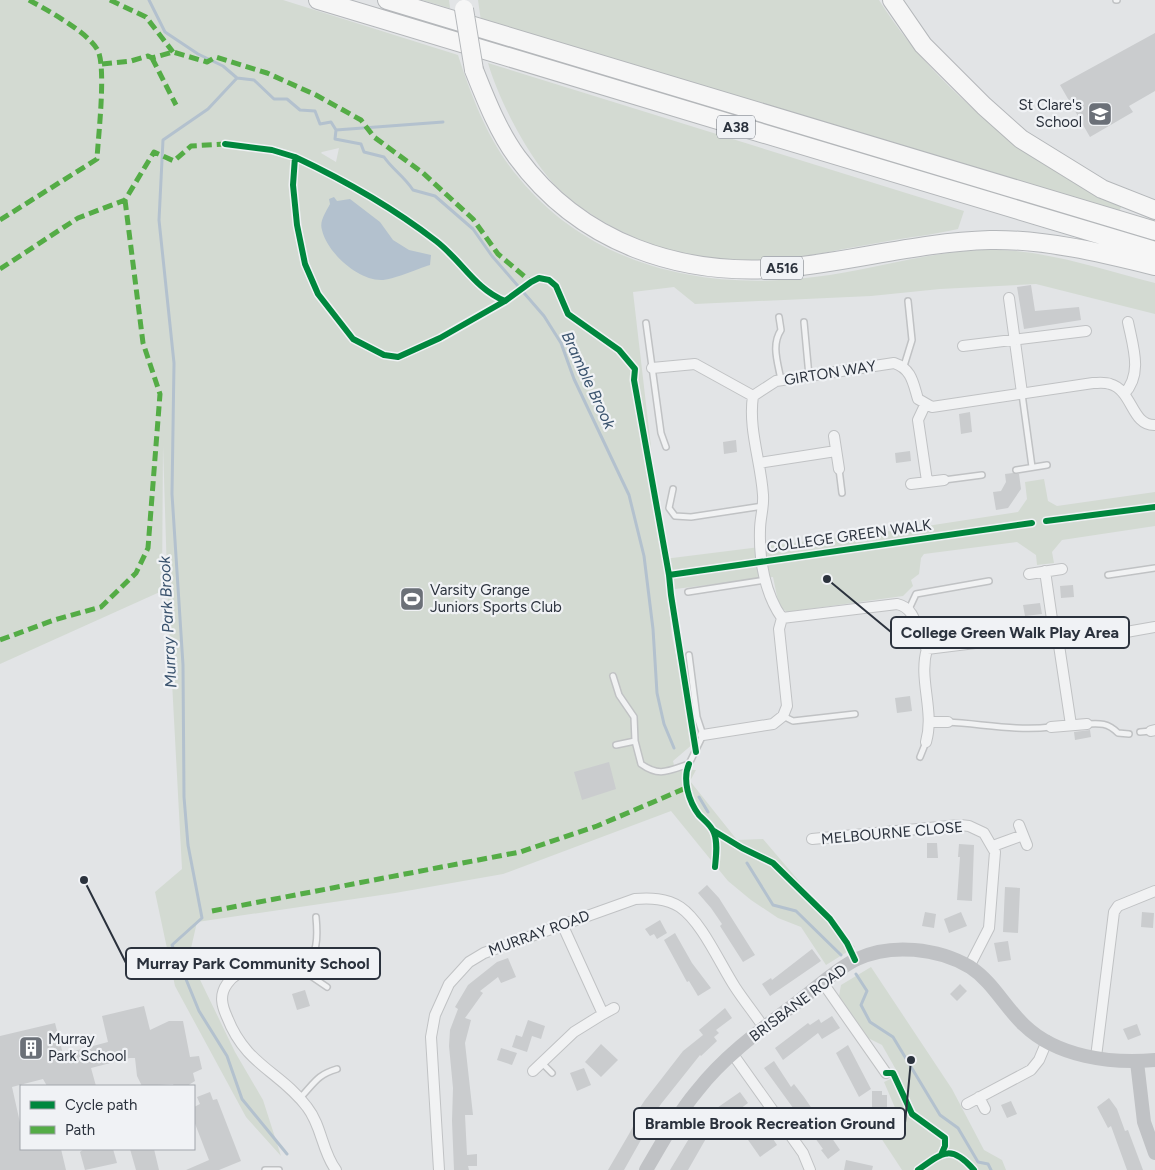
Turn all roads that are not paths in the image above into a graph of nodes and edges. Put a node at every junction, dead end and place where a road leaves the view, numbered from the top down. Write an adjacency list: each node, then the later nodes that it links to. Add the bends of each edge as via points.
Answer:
1 (318, 0): 7 (highway, A38)
2 (387, 0): 6 (highway, A38)
3 (892, 0): 5 (highway, via 923,45 1021,139 1102,189)
4 (464, 4): 8 (highway, A516, bridge, via 474,70 494,118 518,157 564,206 589,224 660,258 719,269 755,270 942,244 1009,241 1044,244)
5 (1155, 210)
6 (1155, 231)
7 (1155, 251)
8 (1155, 266)
9 (1009, 298): 16 (street)
10 (908, 301): 18 (lane, via 912,340)
11 (779, 317): 21 (lane, via 781,330 775,346)
12 (804, 322): 20 (lane)
13 (1128, 322): 23 (street, via 1136,376)
14 (646, 323): 19 (lane)
15 (1086, 331): 16 (street)
16 (1014, 340): 17 (street); 22 (street)
17 (963, 346)
18 (904, 366): 20 (street, GIRTON WAY, via 894,363); 25 (street, via 910,373 918,399)
19 (652, 368): 24 (street, via 695,364); 28 (lane)
20 (809, 376): 21 (street, GIRTON WAY)
21 (780, 380): 24 (street, GIRTON WAY)
22 (1022, 394): 23 (street, via 1093,383 1111,384); 25 (street, via 932,407); 32 (lane)
23 (1124, 394): 26 (street, via 1139,420)
24 (753, 396): 30 (street, via 750,415)
25 (925, 405): 37 (street, via 918,420)
26 (1155, 425)
27 (834, 436): 29 (street)
28 (666, 447)
29 (836, 451): 30 (street); 33 (street)
30 (759, 463): 41 (street)
31 (1047, 466): 32 (lane)
32 (1032, 467): 34 (lane)
33 (838, 469): 40 (lane)
34 (1016, 470)
35 (982, 475): 36 (lane)
36 (944, 480): 37 (street)
37 (927, 482): 38 (street)
38 (911, 484)
39 (672, 489): 41 (lane, via 669,508 675,516 691,517)
40 (842, 493)
41 (763, 506): 47 (street, via 760,530)
42 (1155, 568): 46 (lane)
43 (1062, 569): 44 (street)
44 (1045, 571): 45 (street); 53 (street)
45 (1029, 574)
46 (1108, 575)
47 (765, 580): 49 (lane); 51 (street)
48 (989, 581): 50 (lane, via 916,594)
49 (688, 592)
50 (909, 609): 51 (street, via 897,604); 54 (street)
51 (782, 618): 58 (street, via 779,629 787,706)
52 (1155, 627): 53 (street, via 1115,634)
53 (1055, 633): 54 (street); 62 (street)
54 (927, 649): 59 (street, via 923,662)
55 (689, 655): 65 (lane, via 697,717)
56 (613, 676): 66 (lane, via 634,717)
57 (855, 714): 58 (lane, via 793,721)
58 (783, 716): 65 (street, via 773,724)
59 (929, 722): 60 (street); 67 (street)
60 (948, 722): 63 (lane, via 1024,730)
61 (1086, 724): 62 (street); 64 (lane, via 1101,723 1118,733)
62 (1071, 725): 63 (street)
63 (1052, 727)
64 (1129, 734)
65 (703, 735): 66 (lane, via 688,764 659,773 640,764)
66 (635, 740): 68 (lane)
67 (926, 742): 69 (lane)
68 (616, 745)
69 (920, 757)
70 (812, 839): 71 (street, MELBOURNE CLOSE)
71 (826, 839): 73 (street, MELBOURNE CLOSE, via 960,825 984,834); 74 (street)
72 (1027, 845): 73 (street, via 1021,830)
73 (993, 846): 78 (street, via 989,928)
74 (826, 850)
75 (1155, 891): 87 (street, via 1118,906 1114,912)
76 (316, 917): 79 (lane, via 314,956)
77 (562, 924): 83 (street); 84 (street, MURRAY ROAD, via 635,899 653,898 672,903 687,913); 103 (street, MURRAY ROAD, via 476,957 443,994 432,1036)
78 (969, 967): 80 (street, BRISBANE ROAD, via 928,952 885,951 855,960); 85 (street, BRISBANE ROAD, via 994,988 1024,1025)
79 (302, 970): 81 (lane); 96 (street, via 274,968 244,972 228,982 222,999 232,1029 244,1048)
80 (824, 983): 84 (street, BRISBANE ROAD); 94 (street)
81 (328, 987)
82 (614, 1008): 83 (street)
83 (602, 1014): 89 (street, via 574,1032)
84 (764, 1028): 86 (street, BRISBANE ROAD)
85 (1047, 1041): 87 (street, BRISBANE ROAD); 95 (street, via 1031,1070)
86 (732, 1053): 104 (street, BRISBANE ROAD, via 689,1101); 105 (street, via 802,1153)
87 (1096, 1057): 90 (street, BRISBANE ROAD)
88 (1155, 1060): 90 (street, BRISBANE ROAD)
89 (542, 1062): 92 (street); 93 (lane)
90 (1137, 1062): 99 (street, via 1144,1122)
91 (337, 1069): 96 (lane, via 315,1079)
92 (533, 1071)
93 (552, 1073)
94 (886, 1073)
95 (979, 1097): 97 (street); 98 (street)
96 (300, 1098): 102 (street, via 314,1118)
97 (967, 1104)
98 (985, 1109)
99 (1155, 1153)
100 (264, 1170): 101 (lane)
101 (280, 1170)
102 (335, 1170)
103 (439, 1170)
104 (646, 1170)
105 (810, 1170)

